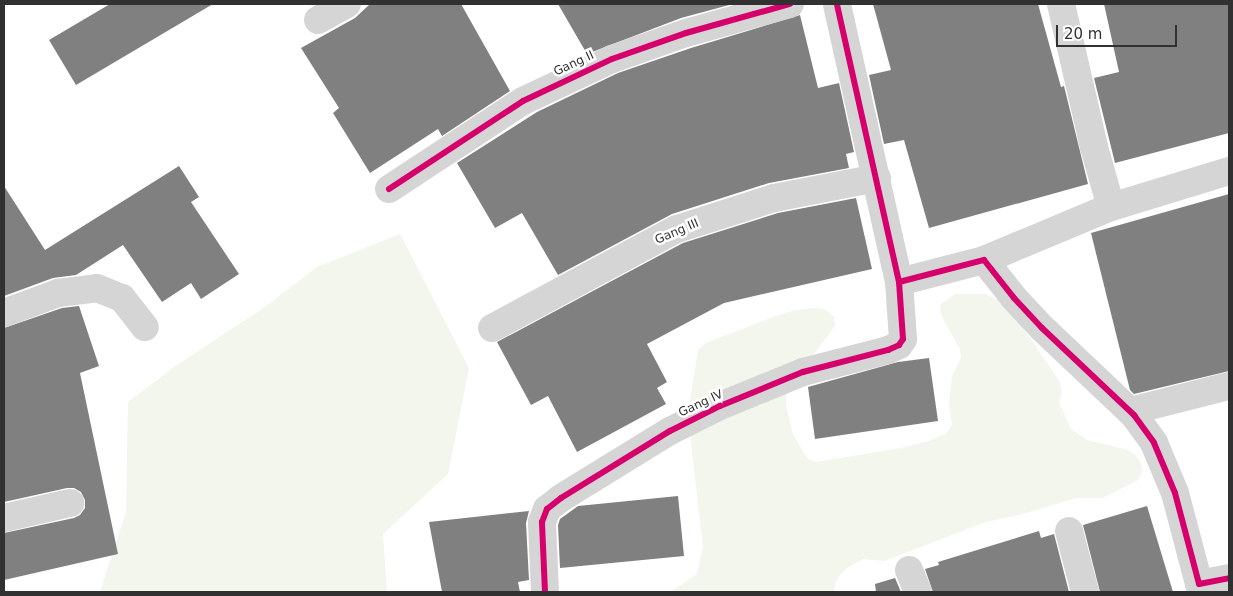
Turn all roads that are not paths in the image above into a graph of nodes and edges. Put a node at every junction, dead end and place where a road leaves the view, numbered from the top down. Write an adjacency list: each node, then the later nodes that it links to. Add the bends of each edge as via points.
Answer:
1 (347, 4): 5 (street)
2 (790, 4): 8 (street, Gang II, via 686,32 612,59 523,101)
3 (837, 4): 7 (street, Gang IV)
4 (1061, 4): 9 (street)
5 (318, 20)
6 (1229, 171): 9 (street)
7 (877, 178): 11 (street, Gang IV); 14 (street, Gang III, via 774,198 677,229)
8 (389, 189)
9 (1111, 207): 10 (street)
10 (984, 260): 11 (street); 16 (street, via 1042,328)
11 (899, 282): 22 (street, Gang IV, via 903,339 899,345 803,372 720,406 670,431 547,509 542,522)
12 (4, 313): 13 (street, via 58,293 96,288 122,298)
13 (145, 327)
14 (492, 328)
15 (1229, 386): 16 (street)
16 (1130, 411): 21 (street, via 1154,443 1176,493)
17 (70, 503): 18 (street)
18 (4, 518)
19 (1069, 531): 23 (street)
20 (1229, 578): 21 (street)
21 (1200, 588)
22 (546, 592)
23 (1085, 592)

